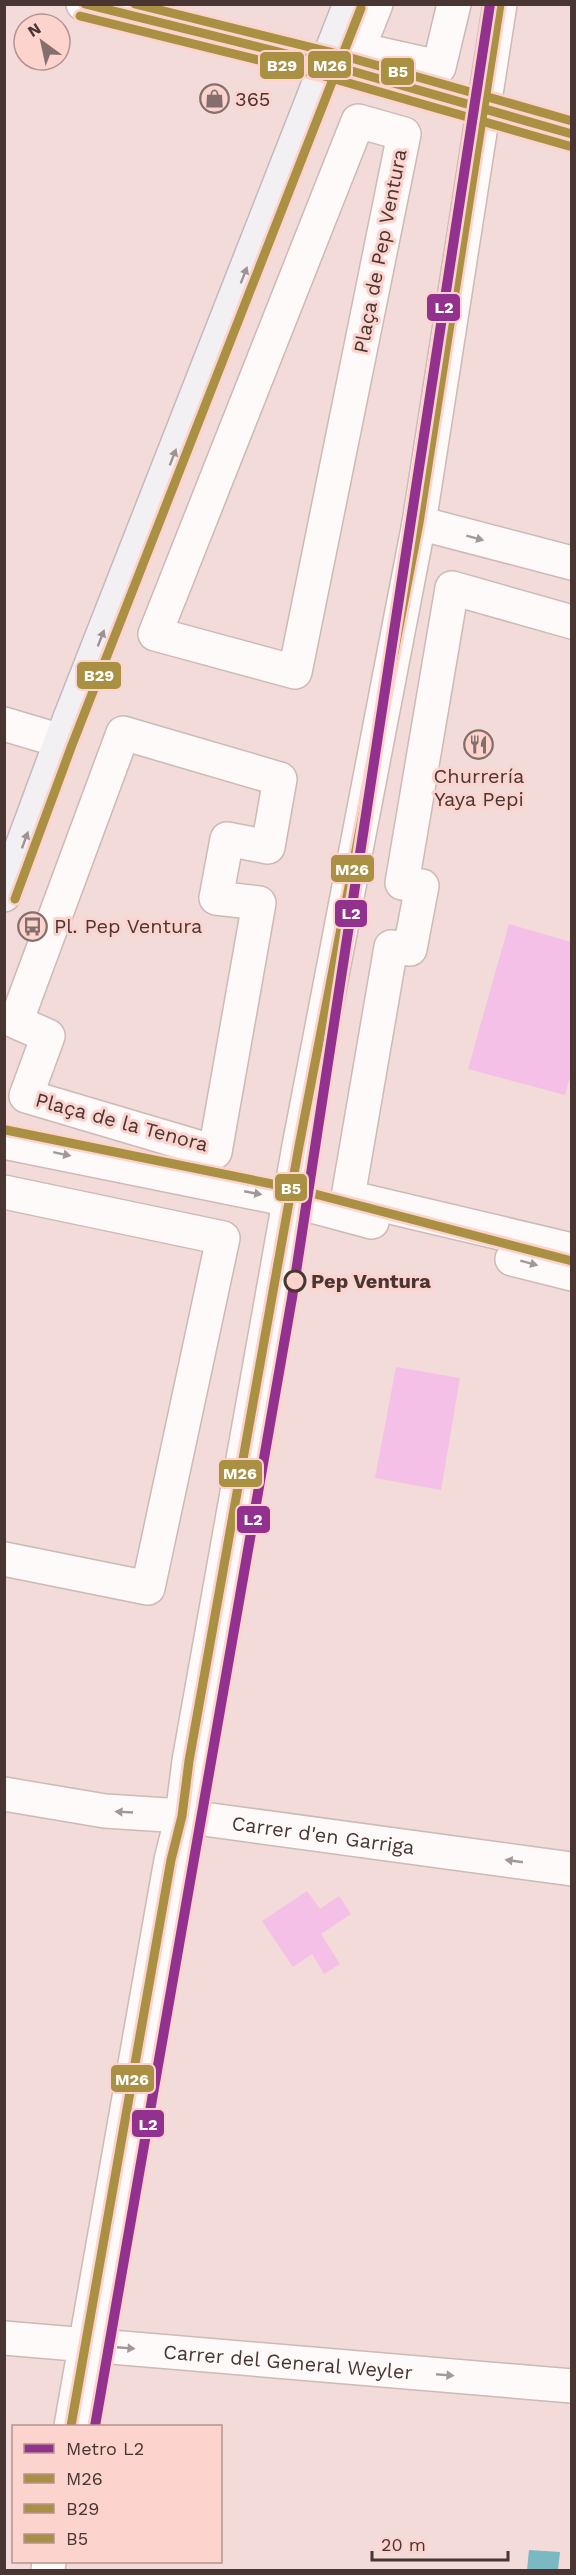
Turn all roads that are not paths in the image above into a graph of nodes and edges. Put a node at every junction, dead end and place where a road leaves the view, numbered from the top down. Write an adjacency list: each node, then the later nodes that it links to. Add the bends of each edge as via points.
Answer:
1 (82, 4): 6 (street)
2 (350, 4): 6 (main road)
3 (376, 4): 4 (street, via 358,49 439,67)
4 (454, 4)
5 (500, 4): 7 (street)
6 (327, 64): 7 (street); 14 (main road, one-way to 6)
7 (483, 109): 8 (street); 9 (street)
8 (572, 134)
9 (419, 523): 10 (street, one-way to 10); 19 (street)
10 (572, 563)
11 (572, 622): 20 (street, via 452,588 402,884 422,886 410,949 391,947 348,1197)
12 (155, 634): 12 (street, Plaça de Pep Ventura, via 295,672 404,135 358,121)
13 (4, 724): 14 (street)
14 (61, 741): 16 (main road, one-way to 14)
15 (280, 779): 15 (street, Plaça de la Tenora, via 268,847 227,839 216,898 259,903 215,1152 26,1096 48,1036 16,1022 123,733)
16 (4, 895)
17 (4, 1142): 19 (street, one-way to 19)
18 (4, 1192): 22 (street, via 223,1238 148,1588)
19 (290, 1200): 21 (street, one-way to 21); 24 (street)
20 (572, 1250)
21 (572, 1274)
22 (4, 1560)
23 (4, 1794): 24 (street, Carrer d'en Garriga, one-way to 23, via 105,1811)
24 (182, 1815): 25 (street, Carrer d'en Garriga, one-way to 24); 27 (street)
25 (572, 1869)
26 (4, 2338): 27 (street, Carrer del General Weyler)
27 (85, 2345): 28 (street, Carrer del General Weyler, one-way to 28); 29 (street)
28 (572, 2386)
29 (71, 2425)

